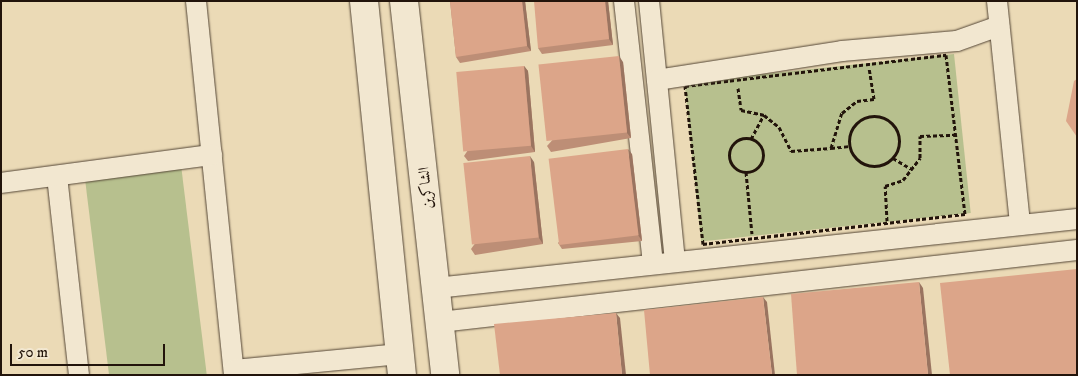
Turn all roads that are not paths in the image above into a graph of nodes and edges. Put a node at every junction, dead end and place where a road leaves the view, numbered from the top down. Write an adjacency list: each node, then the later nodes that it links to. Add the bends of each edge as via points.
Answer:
1 (196, 1): 9 (street)
2 (364, 1): 13 (street)
3 (404, 1): 12 (street, الشاكرين)
4 (624, 1): 18 (street)
5 (649, 1): 8 (street)
6 (997, 1): 7 (street)
7 (999, 26): 8 (street, via 957,41 842,52); 15 (street)
8 (657, 80): 17 (street)
9 (212, 155): 10 (street); 22 (street)
10 (57, 176): 11 (street); 23 (street)
11 (1, 183)
12 (426, 190): 13 (street); 19 (street, الشاكرين)
13 (384, 195): 21 (street)
14 (1077, 219): 15 (street)
15 (1020, 225): 17 (street)
16 (1077, 250): 20 (street)
17 (675, 261): 18 (street)
18 (653, 263): 19 (street)
19 (436, 288): 20 (street, الشاكرين)
20 (440, 322): 24 (street, الشاكرين)
21 (401, 364): 22 (street)
22 (234, 372)
23 (79, 375)
24 (445, 375)

